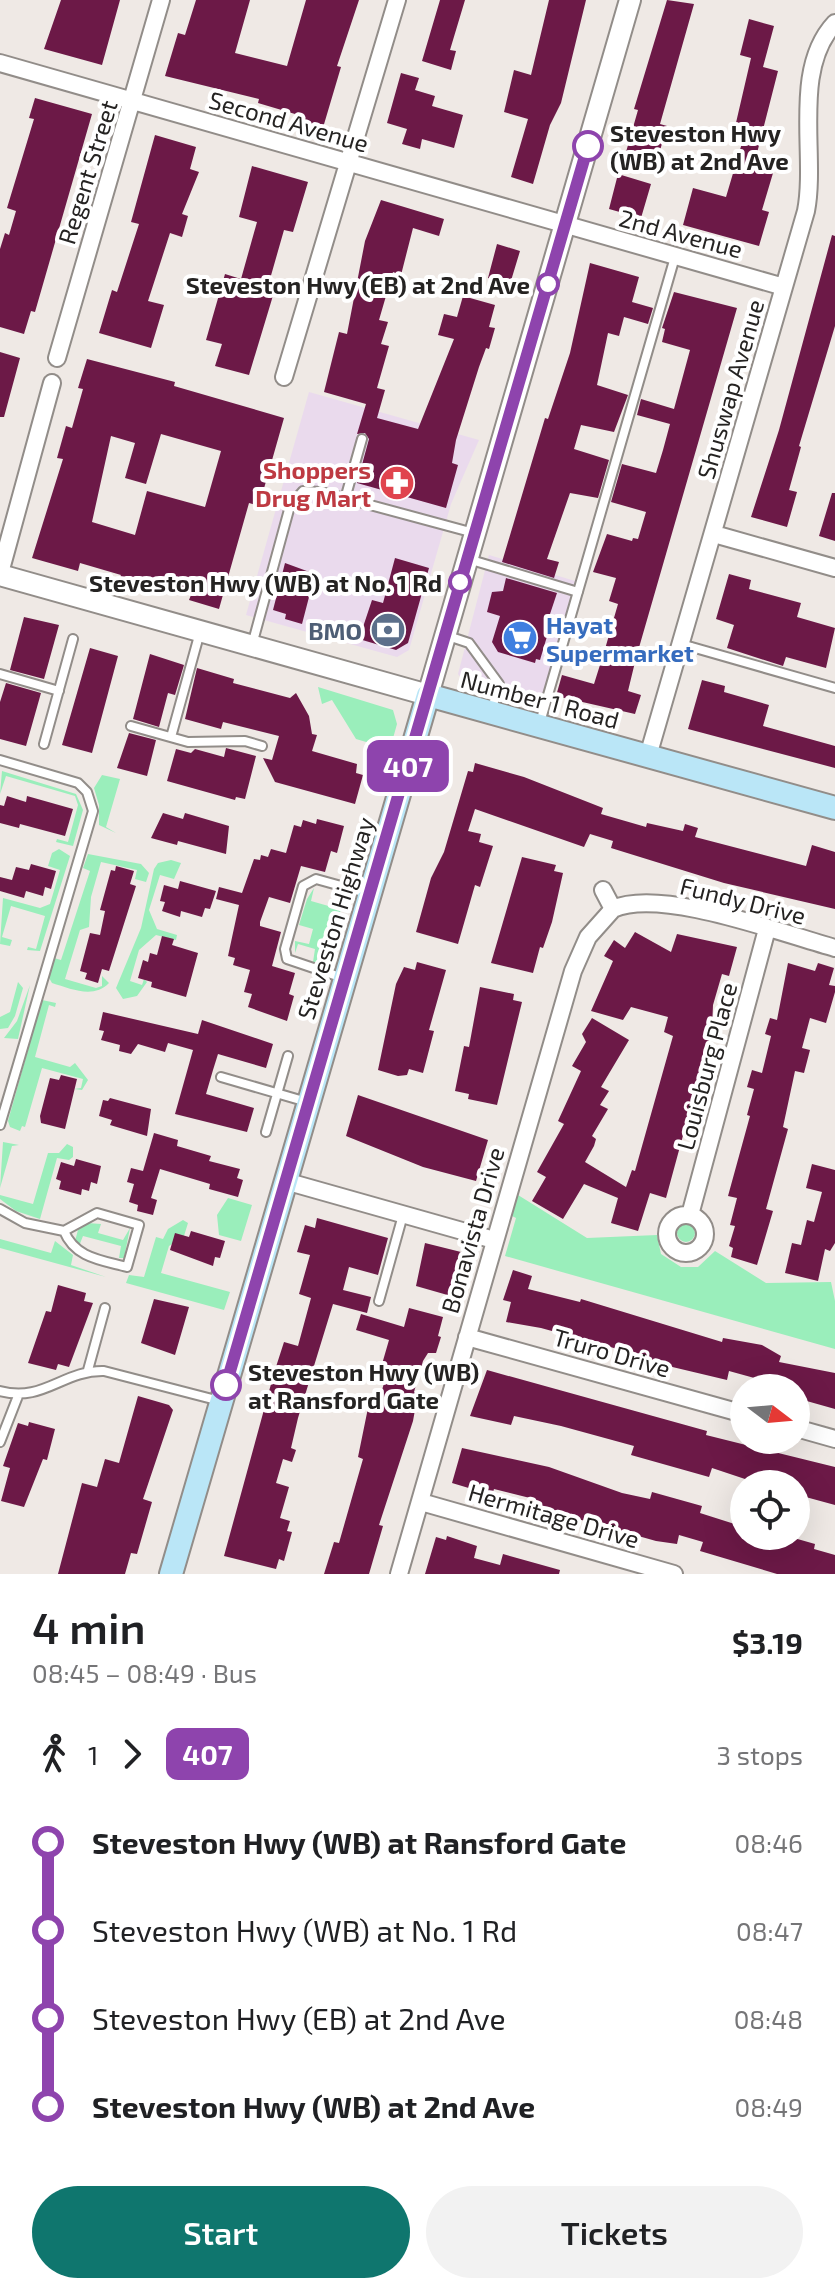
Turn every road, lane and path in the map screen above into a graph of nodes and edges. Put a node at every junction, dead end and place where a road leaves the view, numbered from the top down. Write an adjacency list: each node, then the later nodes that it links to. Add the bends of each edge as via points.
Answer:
1 (161, 0): 6 (street, Regent Street)
2 (397, 0): 7 (street)
3 (630, 0): 8 (street, Steveston Highway)
4 (832, 27): 10 (street, Shuswap Avenue, via 818,55 807,107 809,193)
5 (0, 63): 6 (street, Second Avenue)
6 (133, 101): 7 (street, Second Avenue); 11 (street, Regent Street)
7 (350, 163): 8 (street, Second Avenue); 12 (street)
8 (565, 226): 9 (street, 2nd Avenue); 16 (street, Steveston Highway)
9 (675, 257): 10 (street, 2nd Avenue); 21 (lane)
10 (784, 287): 17 (street, Shuswap Avenue)
11 (57, 358)
12 (284, 377)
13 (52, 383): 20 (street)
14 (362, 439): 15 (lane)
15 (345, 499): 16 (lane); 26 (lane, via 307,490 292,500)
16 (474, 533): 18 (street, Steveston Highway)
17 (714, 534): 19 (street); 25 (street, Shuswap Avenue)
18 (467, 559): 21 (lane); 23 (street, Steveston Highway)
19 (835, 568)
20 (0, 574): 22 (street, Number 1 Road)
21 (578, 592): 33 (lane)
22 (200, 631): 26 (street, Number 1 Road); 34 (lane)
23 (445, 635): 30 (street, Steveston Highway); 31 (lane, via 469,643 499,684)
24 (73, 639): 29 (lane)
25 (681, 644): 28 (lane); 37 (street, Shuswap Avenue)
26 (252, 646): 30 (street, Number 1 Road)
27 (0, 674): 29 (lane)
28 (835, 688)
29 (59, 691): 35 (lane)
30 (428, 695): 31 (main road, Number 1 Road); 41 (main road, Steveston Highway)
31 (491, 713): 33 (main road, Number 1 Road)
32 (131, 726): 34 (lane)
33 (539, 726): 37 (main road, Number 1 Road)
34 (171, 737): 36 (lane)
35 (44, 744)
36 (262, 746)
37 (648, 756): 39 (main road, Number 1 Road)
38 (0, 760): 50 (lane, via 78,783 93,811)
39 (835, 808)
40 (603, 890): 42 (street)
41 (370, 894): 45 (main road, Steveston Highway); 45 (lane, via 316,879 303,886 285,949 287,959)
42 (613, 909): 43 (street, Fundy Drive, via 676,905); 57 (street, Bonavista Drive, via 588,937 576,962)
43 (767, 929): 44 (street, Fundy Drive); 55 (street, Louisburg Place)
44 (835, 948)
45 (343, 978): 49 (main road, Steveston Highway)
46 (288, 1056): 48 (lane)
47 (221, 1077): 48 (lane)
48 (277, 1094): 49 (lane); 51 (lane)
49 (308, 1103): 52 (main road, Steveston Highway)
50 (0, 1125)
51 (266, 1132)
52 (285, 1181): 54 (street); 64 (main road, Steveston Highway)
53 (0, 1209): 56 (lane, via 25,1223)
54 (403, 1215): 57 (street); 58 (lane)
55 (690, 1215)
56 (64, 1231): 56 (lane, via 80,1253 127,1267 139,1225 97,1213)
57 (494, 1240): 60 (street, Bonavista Drive)
58 (379, 1301)
59 (105, 1308): 61 (lane)
60 (467, 1337): 65 (street, Truro Drive); 69 (street, Bonavista Drive)
61 (88, 1370): 63 (lane); 64 (lane, via 129,1375)
62 (0, 1391): 63 (lane)
63 (18, 1396): 68 (lane)
64 (221, 1401): 70 (main road, Steveston Highway)
65 (730, 1410)
66 (810, 1432): 67 (street)
67 (835, 1439)
68 (0, 1442)
69 (421, 1502): 71 (street, Bonavista Drive); 72 (street, Hermitage Drive)
70 (171, 1574)
71 (399, 1574)
72 (674, 1574)

